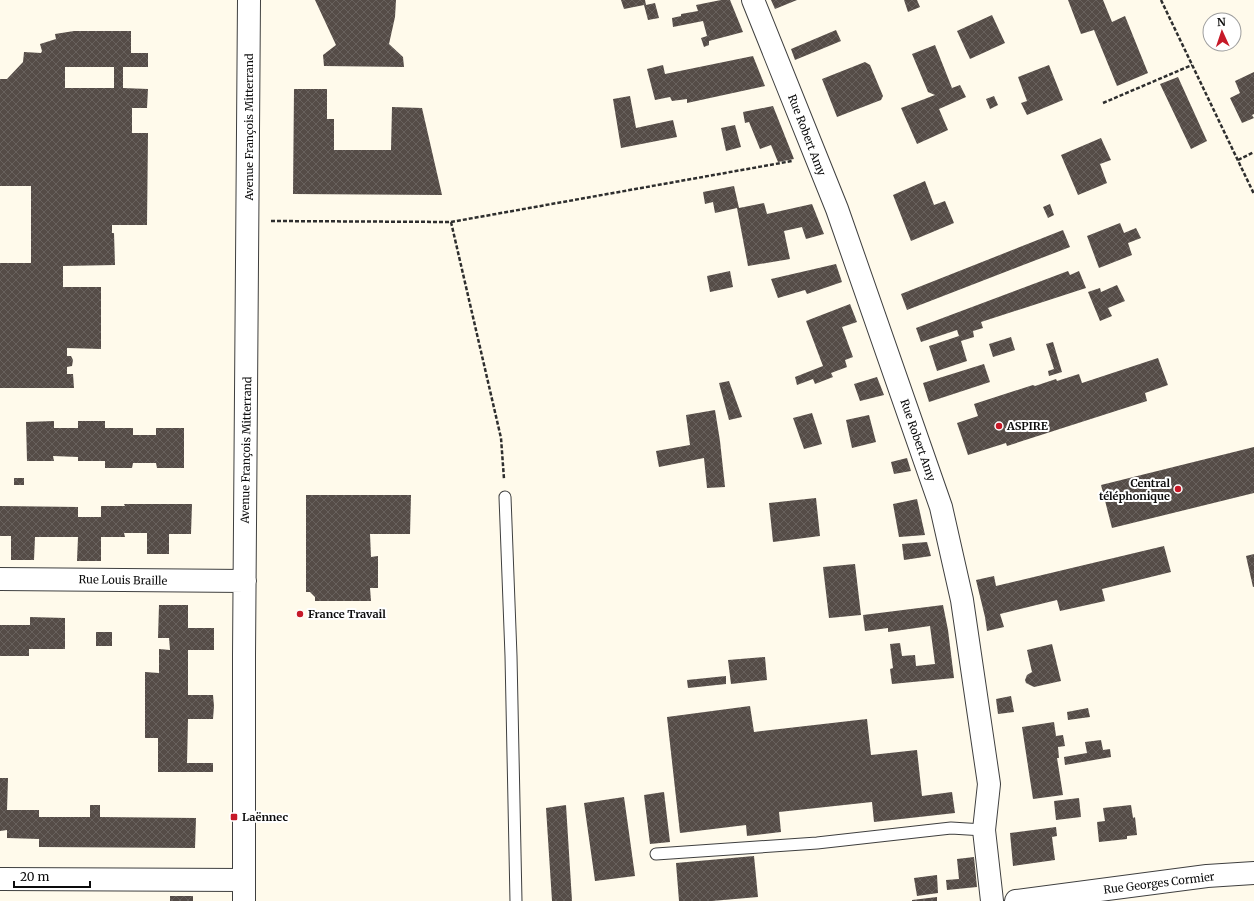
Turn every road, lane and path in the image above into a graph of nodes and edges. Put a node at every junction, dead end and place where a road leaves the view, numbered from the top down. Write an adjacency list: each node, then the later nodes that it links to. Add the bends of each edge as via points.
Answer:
1 (249, 0): 10 (street, Avenue François Mitterrand)
2 (753, 0): 7 (street, Rue Robert Amy)
3 (1162, 0): 4 (path)
4 (1192, 65): 5 (path); 8 (path)
5 (1103, 103)
6 (1254, 152): 8 (path)
7 (816, 157): 11 (path); 15 (street, Rue Robert Amy, via 837,209 941,507 962,600 989,784)
8 (1238, 160): 9 (path)
9 (1254, 194)
10 (248, 222): 11 (path); 14 (street, Avenue François Mitterrand)
11 (451, 222): 12 (path, via 501,438)
12 (505, 497): 21 (lane)
13 (0, 579): 14 (street, Rue Louis Braille)
14 (245, 581): 19 (street, Avenue François Mitterrand)
15 (984, 830): 16 (lane, via 951,828 817,843); 22 (street, Rue Robert Amy)
16 (656, 854)
17 (1254, 873): 23 (street, Rue Georges Cormier, via 1207,876)
18 (0, 879): 19 (street)
19 (244, 880): 20 (street, Avenue François Mitterrand)
20 (244, 901)
21 (516, 901)
22 (992, 901)
23 (1016, 901)

